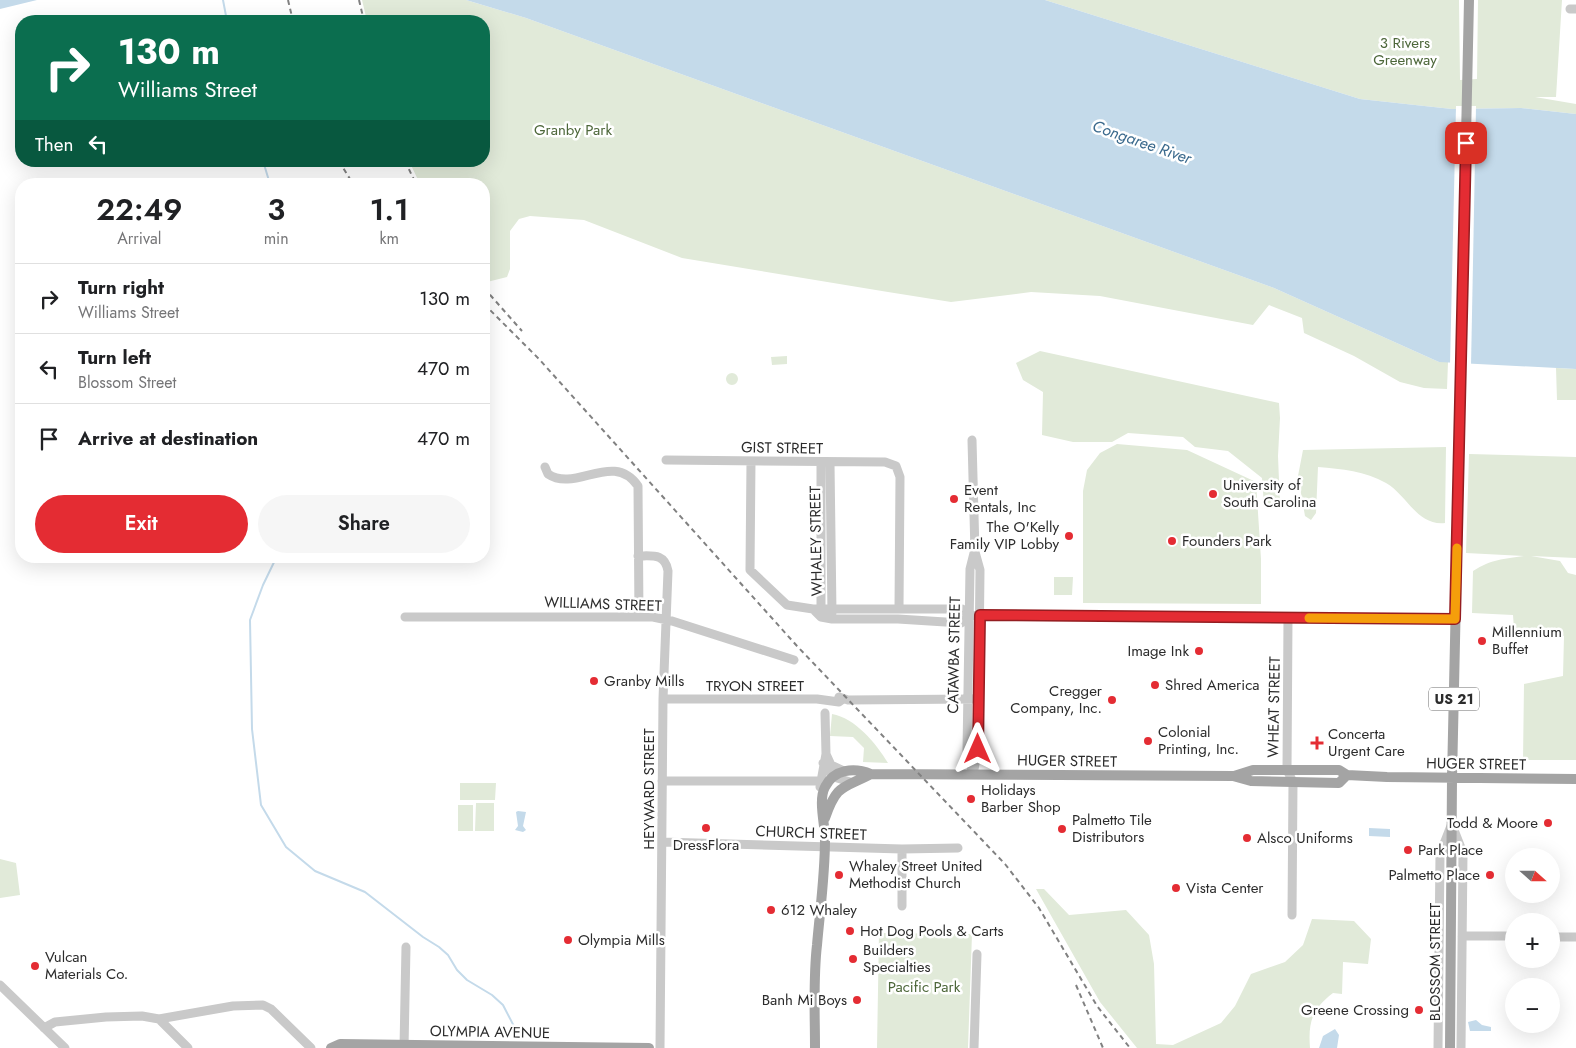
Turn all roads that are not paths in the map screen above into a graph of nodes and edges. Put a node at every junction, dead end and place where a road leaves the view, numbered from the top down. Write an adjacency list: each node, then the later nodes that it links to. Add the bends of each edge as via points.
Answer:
1 (1469, 4): 18 (main road, BLOSSOM STREET / US 21)
2 (972, 440): 7 (street, CATAWBA STREET)
3 (666, 460): 4 (street, GIST STREET)
4 (751, 462): 5 (street, GIST STREET); 11 (street, via 750,570 787,606)
5 (826, 463): 9 (street, WHALEY STREET); 10 (street, GIST STREET, via 885,462 896,466 900,477); 11 (street, WHALEY STREET)
6 (545, 467): 8 (street, via 548,474 562,480 598,472 627,473 638,486)
7 (974, 552): 12 (street, CATAWBA STREET, via 980,570); 13 (street, CATAWBA STREET, via 970,569)
8 (638, 556): 15 (street); 19 (street, HEYWARD STREET, via 655,556 666,562)
9 (833, 607): 10 (street); 11 (street); 17 (street, WHALEY STREET)
10 (899, 608): 13 (street, via 962,609)
11 (819, 611): 17 (street)
12 (980, 615): 13 (street); 16 (street); 23 (street, CATAWBA STREET)
13 (969, 616): 17 (street, via 961,623); 22 (street, CATAWBA STREET)
14 (405, 617): 15 (street, WILLIAMS STREET)
15 (639, 617): 19 (street, WILLIAMS STREET)
16 (1288, 618): 18 (street); 26 (street, WHEAT STREET)
17 (832, 619)
18 (1455, 619): 33 (main road, BLOSSOM STREET / US 21)
19 (666, 620): 20 (street, WILLIAMS STREET); 21 (street, HEYWARD STREET)
20 (794, 660)
21 (663, 699): 22 (street, TRYON STREET); 35 (street, HEYWARD STREET)
22 (968, 699): 23 (street, TRYON STREET); 29 (street, CATAWBA STREET, via 967,750)
23 (979, 699): 29 (street, CATAWBA STREET, via 978,749)
24 (825, 713): 25 (street)
25 (824, 759): 27 (street); 32 (street); 36 (street)
26 (1287, 770): 30 (main road, HUGER STREET, via 1339,770); 31 (main road, HUGER STREET, via 1253,770); 38 (street, WHEAT STREET)
27 (844, 771): 28 (main road, via 858,769); 32 (main road)
28 (870, 774): 29 (main road, HUGER STREET); 37 (main road)
29 (973, 774): 31 (main road, HUGER STREET)
30 (1347, 775): 33 (main road, HUGER STREET); 38 (main road, HUGER STREET, via 1339,783)
31 (1233, 776): 38 (main road, HUGER STREET, via 1252,781)
32 (834, 777): 37 (street); 39 (main road, via 824,788)
33 (1452, 778): 34 (main road, HUGER STREET); 41 (main road, BLOSSOM STREET)
34 (1576, 780)
35 (662, 781): 36 (street); 42 (street, HEYWARD STREET)
36 (820, 781): 39 (street)
37 (850, 782): 40 (main road, via 836,792)
38 (1293, 782): 47 (street, WHEAT STREET)
39 (822, 798): 40 (main road)
40 (825, 818): 43 (main road)
41 (1452, 823): 48 (street, via 1463,853); 67 (street, via 1440,854); 68 (main road, BLOSSOM STREET)
42 (662, 842): 43 (street, CHURCH STREET); 64 (street, HEYWARD STREET)
43 (825, 847): 45 (street, CHURCH STREET); 65 (main road, via 816,960)
44 (958, 848): 45 (street, CHURCH STREET)
45 (902, 849): 46 (street)
46 (902, 906)
47 (1292, 915)
48 (1462, 936): 49 (street); 69 (street)
49 (1505, 936)
50 (1560, 936): 51 (street)
51 (1576, 937)
52 (406, 947): 57 (street)
53 (977, 954): 66 (street)
54 (0, 985): 56 (street)
55 (158, 1019): 56 (street, via 106,1017 54,1022); 59 (street); 60 (street, via 233,1006 263,1005)
56 (44, 1028): 58 (street)
57 (404, 1047): 61 (main road, OLYMPIA AVENUE, via 340,1044); 62 (main road, OLYMPIA AVENUE)
58 (65, 1048)
59 (188, 1048)
60 (311, 1048)
61 (331, 1048)
62 (641, 1048): 63 (main road, OLYMPIA AVENUE)
63 (649, 1048)
64 (660, 1048)
65 (815, 1048)
66 (974, 1048)
67 (1438, 1048)
68 (1450, 1048)
69 (1461, 1048)

